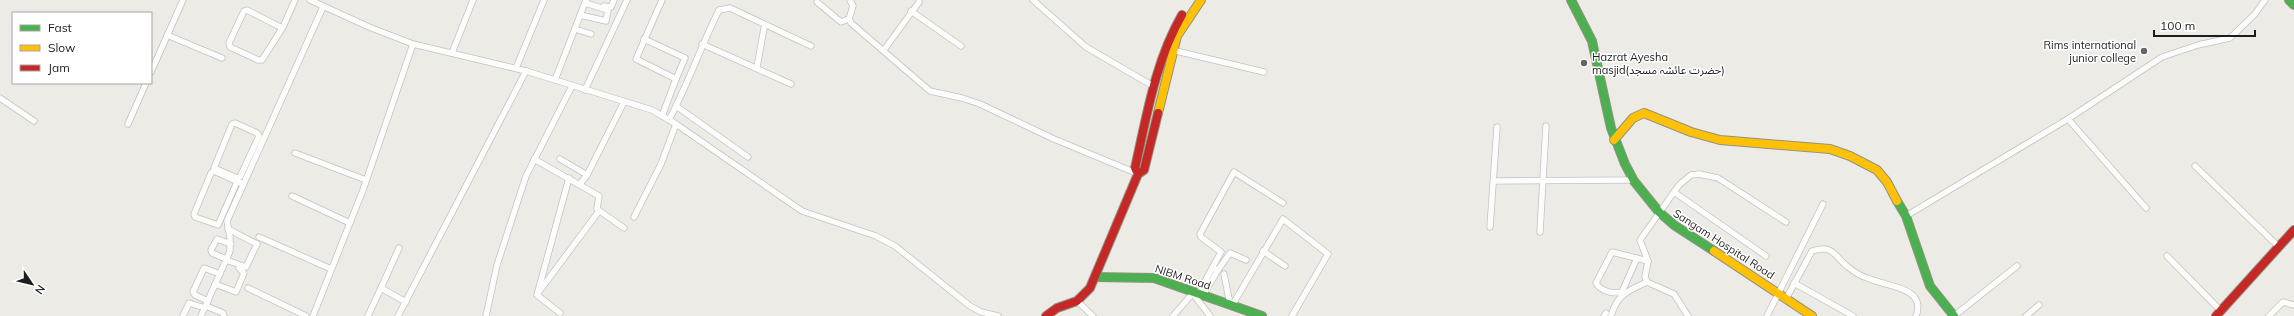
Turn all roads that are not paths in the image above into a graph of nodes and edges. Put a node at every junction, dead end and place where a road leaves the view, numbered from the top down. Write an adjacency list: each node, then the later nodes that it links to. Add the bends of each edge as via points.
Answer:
1 (183, 0): 29 (street)
2 (295, 0): 25 (street)
3 (310, 0): 21 (street)
4 (473, 0): 37 (street)
5 (544, 0): 40 (street)
6 (614, 0): 17 (street, via 610,8)
7 (627, 0): 50 (street)
8 (662, 0): 30 (street)
9 (850, 0): 24 (street, via 853,6)
10 (1033, 0): 49 (street, via 1086,47)
11 (1192, 0): 35 (main road, via 1172,30)
12 (1200, 0): 35 (main road)
13 (1571, 0): 62 (main road, Sangam Hospital Road, via 1594,46 1600,87)
14 (2265, 0): 55 (street, via 2256,14 2230,38 2162,57)
15 (2290, 0): 20 (main road)
16 (586, 1): 17 (street); 23 (street); 23 (street, via 608,10 606,21)
17 (595, 1)
18 (919, 1): 22 (street)
19 (817, 2): 24 (street, via 841,22)
20 (2294, 5)
21 (323, 6): 31 (street); 64 (street)
22 (911, 11): 34 (street); 36 (street)
23 (580, 15): 27 (street)
24 (849, 19): 36 (street)
25 (282, 28): 25 (street, via 262,60 230,48 229,43 244,11 247,10)
26 (764, 28): 39 (street)
27 (575, 29): 28 (street); 45 (street)
28 (592, 34)
29 (167, 35): 38 (street); 41 (street)
30 (644, 39): 44 (street, via 636,59); 44 (street, via 685,58)
31 (413, 44): 37 (street); 72 (street)
32 (702, 44): 33 (street, via 719,10 726,8 774,27); 39 (street); 53 (street)
33 (811, 46)
34 (961, 46)
35 (1170, 49): 43 (street); 49 (main road); 69 (main road, via 1144,170)
36 (884, 50): 69 (street, via 930,91 938,95 962,98 980,104 1054,139)
37 (452, 53): 40 (street)
38 (222, 58)
39 (757, 67): 47 (street)
40 (516, 68): 42 (street)
41 (152, 70)
42 (526, 71): 45 (street); 122 (street)
43 (1264, 72)
44 (676, 79): 54 (street)
45 (555, 80): 48 (street)
46 (146, 84): 58 (street)
47 (791, 84)
48 (572, 86): 50 (street); 67 (street)
49 (1153, 86): 69 (main road, via 1135,168)
50 (585, 90): 52 (street)
51 (0, 98): 57 (street)
52 (624, 102): 54 (street, via 652,110); 70 (street)
53 (676, 106): 56 (street); 65 (street)
54 (662, 116): 56 (street)
55 (2068, 118): 83 (street); 86 (street)
56 (669, 120): 59 (street)
57 (34, 121)
58 (128, 124)
59 (676, 124): 87 (street, via 661,164); 138 (street, via 802,211 876,236 894,246 970,306)
60 (1546, 126): 75 (street)
61 (1497, 127): 74 (street)
62 (1614, 140): 73 (main road, Sangam Hospital Road); 86 (main road, via 1633,118 1644,113 1691,132 1720,140 1830,149 1877,170 1887,182)
63 (295, 153): 72 (street)
64 (253, 156): 64 (street, via 258,134 234,123 214,168 238,178); 77 (street)
65 (748, 157)
66 (560, 159): 70 (street)
67 (534, 160): 71 (street); 137 (street, via 526,176 497,265)
68 (2195, 166): 97 (street)
69 (1138, 174): 112 (main road)
70 (586, 175): 78 (street)
71 (569, 178): 78 (street); 120 (street)
72 (366, 180): 89 (street)
73 (1632, 180): 75 (street); 85 (main road, Sangam Hospital Road)
74 (1494, 181): 75 (street); 90 (street)
75 (1543, 181): 94 (street)
76 (237, 182): 76 (street, via 214,171 194,216 218,226); 77 (street)
77 (243, 184): 92 (street, via 227,221)
78 (580, 184): 84 (street, via 599,196)
79 (1674, 192): 85 (street); 88 (street, via 1691,175 1708,174 1727,183); 100 (street)
80 (292, 196): 89 (street)
81 (1283, 203): 108 (street, via 1234,172 1200,234 1221,252)
82 (1823, 204): 119 (street)
83 (2146, 208)
84 (599, 211): 91 (street); 120 (street)
85 (1658, 213): 105 (street, via 1640,240); 119 (main road, Sangam Hospital Road)
86 (1906, 216): 150 (main road, via 1928,280)
87 (634, 217)
88 (1786, 222)
89 (350, 223): 109 (street)
90 (1490, 226)
91 (624, 228)
92 (228, 229): 96 (street); 104 (street, via 257,244 246,268)
93 (2294, 230): 97 (main road)
94 (1540, 232)
95 (259, 237): 109 (street)
96 (231, 244): 104 (street); 104 (street, via 217,239 211,250)
97 (2279, 247): 128 (main road)
98 (399, 248): 117 (street)
99 (1263, 251): 106 (street); 123 (street); 144 (street, via 1283,219 1328,254)
100 (1766, 256)
101 (2167, 256): 128 (street)
102 (1637, 258): 102 (street, via 1612,252 1596,283 1598,287 1614,294 1622,292); 105 (street)
103 (1246, 260): 108 (street, via 1230,253)
104 (225, 261): 110 (street); 115 (street, via 244,271 237,291)
105 (1648, 261): 113 (street, via 1645,277)
106 (1285, 266)
107 (2018, 266): 150 (street)
108 (1215, 269): 118 (street)
109 (331, 270): 134 (street)
110 (220, 274): 115 (street); 124 (street, via 204,268 193,292)
111 (1224, 274): 123 (street)
112 (1095, 277): 118 (main road, NIBM Road, via 1154,278); 121 (main road, via 1090,288)
113 (1647, 282): 129 (street, via 1632,288 1616,301); 145 (street, via 1674,294)
114 (1794, 283): 119 (street); 148 (street); 149 (street, via 1812,251 1825,249 1870,279 1910,294 1915,298 1917,305)
115 (215, 284): 124 (street)
116 (248, 288): 133 (street)
117 (381, 288): 122 (street); 135 (street)
118 (1196, 292): 123 (main road, NIBM Road); 141 (street); 142 (street)
119 (1783, 295): 146 (street); 147 (main road, Sangam Hospital Road)
120 (537, 296): 127 (street)
121 (1078, 301): 139 (main road, via 1057,308); 140 (street)
122 (406, 302): 136 (street)
123 (1232, 304): 143 (main road, NIBM Road)
124 (206, 305): 130 (street, via 189,303); 131 (street); 132 (street, via 223,313)
125 (2039, 305): 151 (street)
126 (2294, 305): 152 (street, via 2283,302)
127 (560, 313)
128 (2218, 313)
129 (1607, 315)
130 (183, 316)
131 (201, 316)
132 (224, 316)
133 (306, 316)
134 (313, 316)
135 (368, 316)
136 (398, 316)
137 (486, 316)
138 (998, 316)
139 (1046, 316)
140 (1093, 316)
141 (1173, 316)
142 (1210, 316)
143 (1262, 316)
144 (1292, 316)
145 (1688, 316)
146 (1767, 316)
147 (1812, 316)
148 (1853, 316)
149 (1916, 316)
150 (1954, 316)
151 (2026, 316)
152 (2269, 316)

